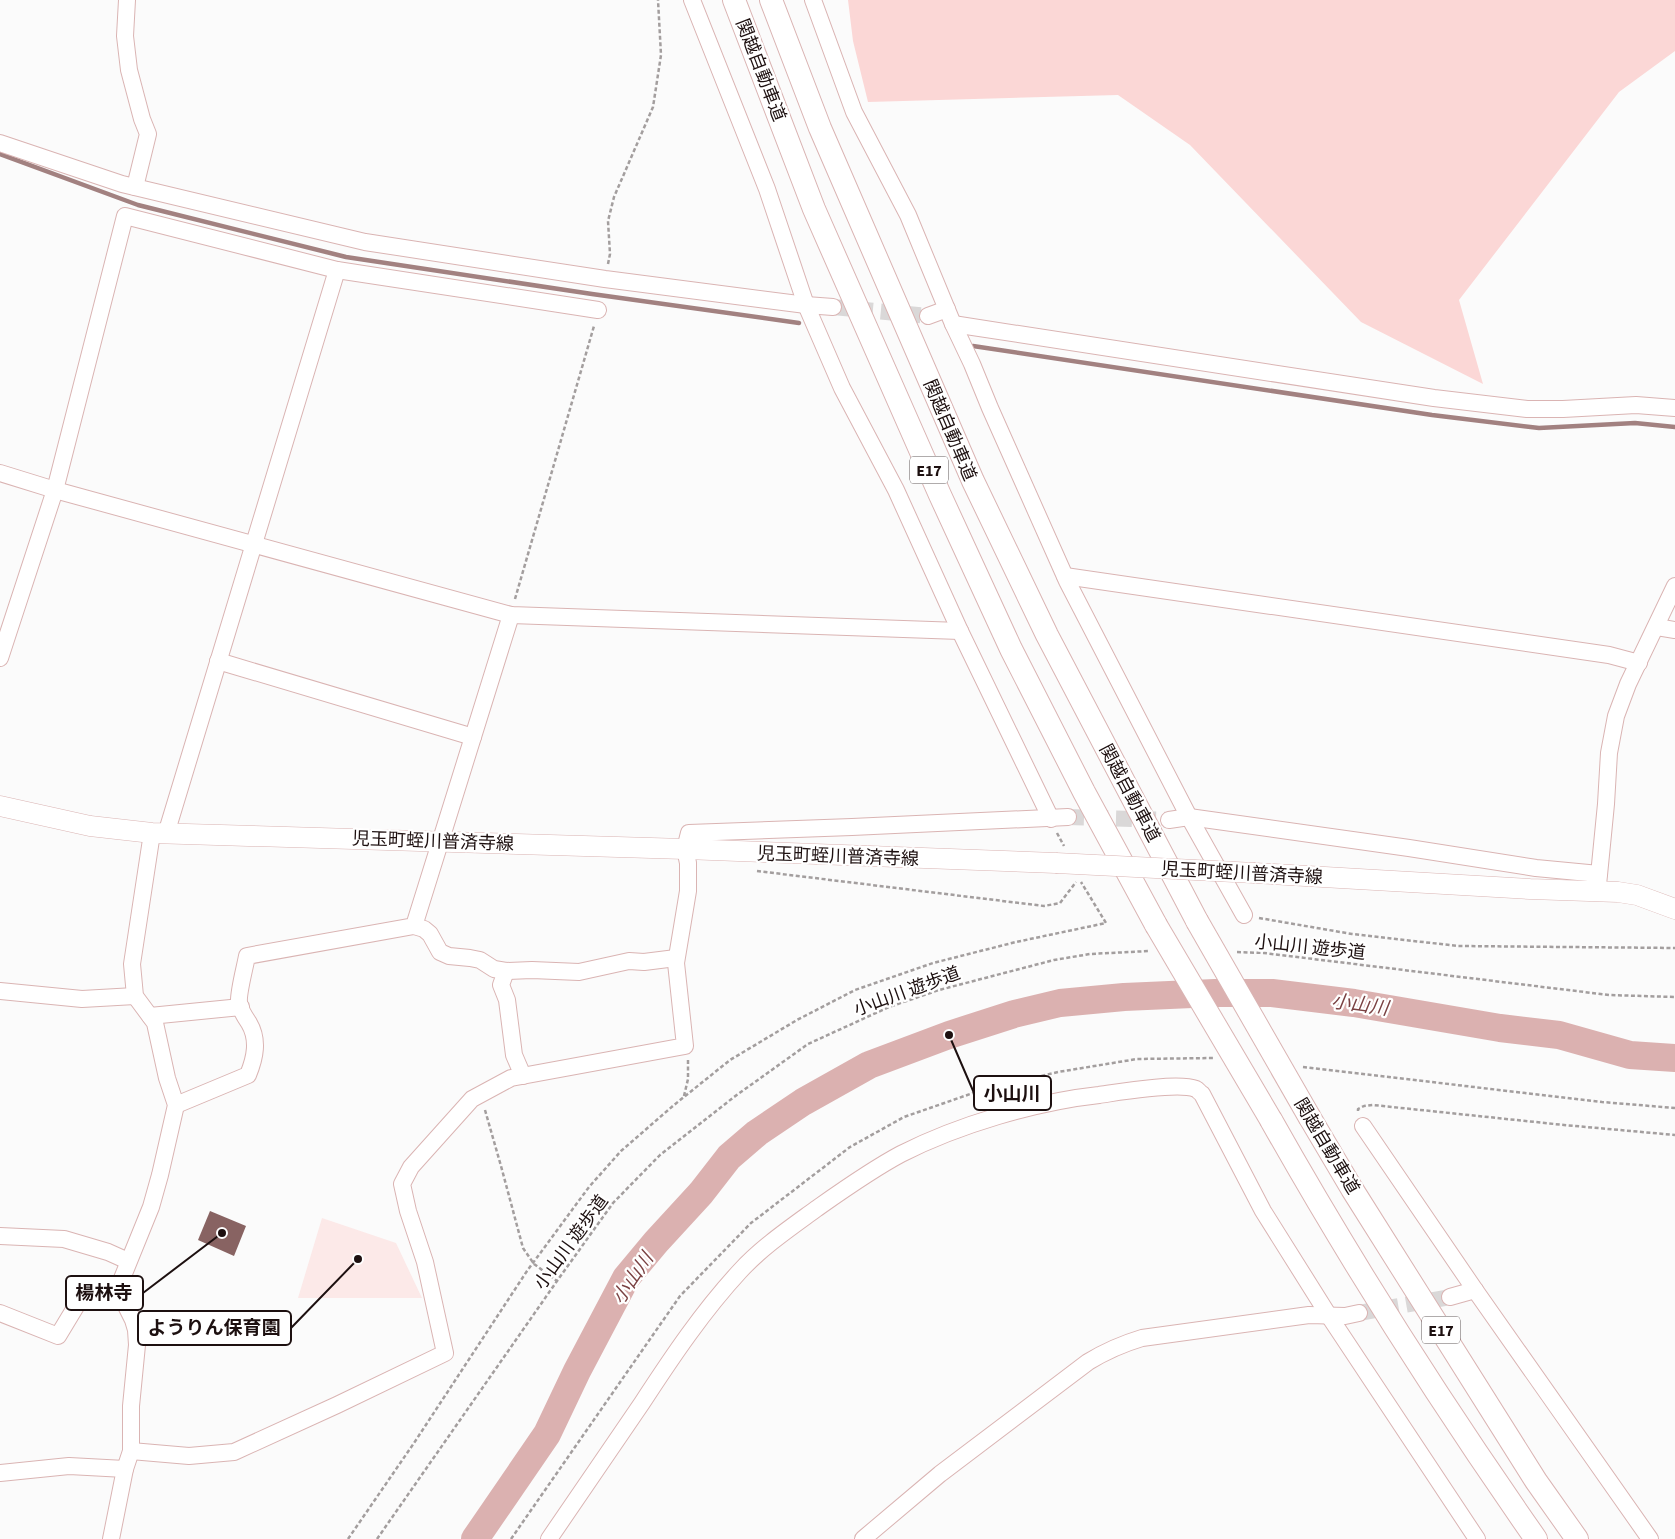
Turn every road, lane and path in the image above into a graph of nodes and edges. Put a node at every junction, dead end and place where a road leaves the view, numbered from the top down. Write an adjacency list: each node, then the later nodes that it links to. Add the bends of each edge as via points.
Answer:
1 (127, 0): 8 (street, via 125,36 129,70 148,134)
2 (658, 0): 10 (path, via 661,56 653,107 614,197 608,221 610,254)
3 (692, 0): 11 (street, via 767,189)
4 (734, 0): 86 (highway, 関越自動車道 / E17, bridge, via 814,209 940,495 1011,649 1084,792 1156,925 1319,1205 1410,1351)
5 (771, 0): 87 (highway, 関越自動車道 / E17, bridge, via 820,128 972,481 1047,634 1197,921 1352,1189 1536,1481)
6 (813, 0): 15 (street, via 854,112 908,215)
7 (0, 143): 8 (street)
8 (134, 187): 10 (street, via 365,242)
9 (338, 270): 13 (street); 18 (street, via 125,216); 19 (street)
10 (605, 279): 11 (street)
11 (806, 306): 12 (street); 25 (street, via 842,388 896,490)
12 (833, 307)
13 (598, 310): 22 (path)
14 (928, 316): 15 (street)
15 (950, 316): 16 (street, via 1434,398 1527,409 1636,405); 20 (street)
16 (1675, 408)
17 (0, 472): 18 (street)
18 (55, 490): 19 (street); 26 (street)
19 (253, 544): 22 (street); 27 (street)
20 (1065, 576): 28 (street, via 1609,655); 32 (street)
21 (1675, 586): 23 (street)
22 (511, 615): 25 (street); 29 (street)
23 (1657, 627): 24 (street); 28 (street)
24 (1675, 630)
25 (960, 631): 33 (street)
26 (0, 658)
27 (218, 661): 29 (street); 35 (street)
28 (1639, 663): 40 (street, via 1616,716 1609,753)
29 (473, 736): 36 (street)
30 (0, 806): 35 (main road, 児玉町蛭川普済寺線, via 90,826)
31 (1068, 817): 33 (street)
32 (1189, 817): 34 (street); 40 (street, via 1536,868); 42 (street)
33 (1050, 819): 37 (street, via 689,833); 38 (path)
34 (1169, 820)
35 (159, 833): 36 (main road, 児玉町蛭川普済寺線); 50 (street, via 132,964)
36 (440, 842): 37 (main road, 児玉町蛭川普済寺線); 43 (street)
37 (685, 849): 38 (main road, 児玉町蛭川普済寺線); 47 (street, via 688,891)
38 (1062, 858): 40 (main road, 児玉町蛭川普済寺線, bridge, via 1520,888)
39 (751, 870): 61 (path, via 1044,906 1060,903 1079,878 1106,923 933,963 855,990 730,1060)
40 (1598, 883): 41 (main road, 児玉町蛭川普済寺線)
41 (1675, 909)
42 (1244, 915): 44 (path, via 1352,934 1458,946)
43 (414, 926): 48 (street, via 430,934 440,952 480,960 494,969); 52 (street, via 247,956 239,1002)
44 (1675, 948)
45 (1156, 951): 69 (path, 小山川 遊歩道, via 1090,954 1054,960 939,990 889,1007 808,1044 660,1155 613,1203)
46 (1237, 952): 51 (path, 小山川 遊歩道, via 1609,995)
47 (676, 958): 48 (street, via 629,961 579,972); 54 (street)
48 (506, 971): 57 (street, via 501,985 507,1000 514,1055)
49 (0, 991): 50 (street, via 82,1000)
50 (135, 996): 53 (street)
51 (1675, 997)
52 (241, 1007): 53 (street); 62 (street, via 255,1044 255,1058 248,1075)
53 (150, 1016): 62 (street, via 155,1023)
54 (684, 1046): 57 (street); 61 (path, via 689,1061)
55 (1214, 1058): 58 (path, via 1137,1059)
56 (1302, 1066): 63 (path)
57 (523, 1076): 60 (street, via 511,1078)
58 (1037, 1077): 59 (path); 82 (path, via 976,1092 904,1117 850,1147 751,1223 680,1296)
59 (1038, 1087)
60 (480, 1095): 68 (path, via 523,1248); 76 (street, via 472,1099 411,1167 402,1184 445,1353 234,1452 189,1456)
61 (684, 1097): 68 (path, via 621,1151 589,1188)
62 (176, 1105): 67 (street, via 151,1207)
63 (1675, 1108)
64 (1363, 1126): 65 (path, via 1358,1118 1358,1109 1373,1104); 70 (street)
65 (1675, 1135)
66 (0, 1236): 67 (street, via 64,1239 108,1252)
67 (128, 1262): 72 (street, via 120,1281)
68 (534, 1264): 69 (path); 80 (path)
69 (557, 1281): 81 (path, 小山川 遊歩道)
70 (1475, 1290): 71 (street); 88 (street)
71 (1450, 1297)
72 (123, 1300): 73 (street, via 84,1294 58,1336); 76 (street, via 133,1320 137,1345 131,1406)
73 (0, 1313)
74 (1359, 1313): 75 (street)
75 (1329, 1316): 83 (street, via 1263,1211 1197,1090 1169,1087 1135,1090 1080,1097 1018,1111 942,1136 901,1154 805,1217 742,1269 714,1300 664,1369); 84 (street, via 1310,1315 1142,1338 1105,1351 940,1474); 85 (street)
76 (131, 1451): 77 (street)
77 (125, 1469): 78 (street, via 69,1466); 79 (street)
78 (0, 1473)
79 (111, 1539)
80 (348, 1539)
81 (378, 1539)
82 (511, 1539)
83 (549, 1539)
84 (863, 1539)
85 (1477, 1539)
86 (1536, 1539)
87 (1577, 1539)
88 (1650, 1539)

